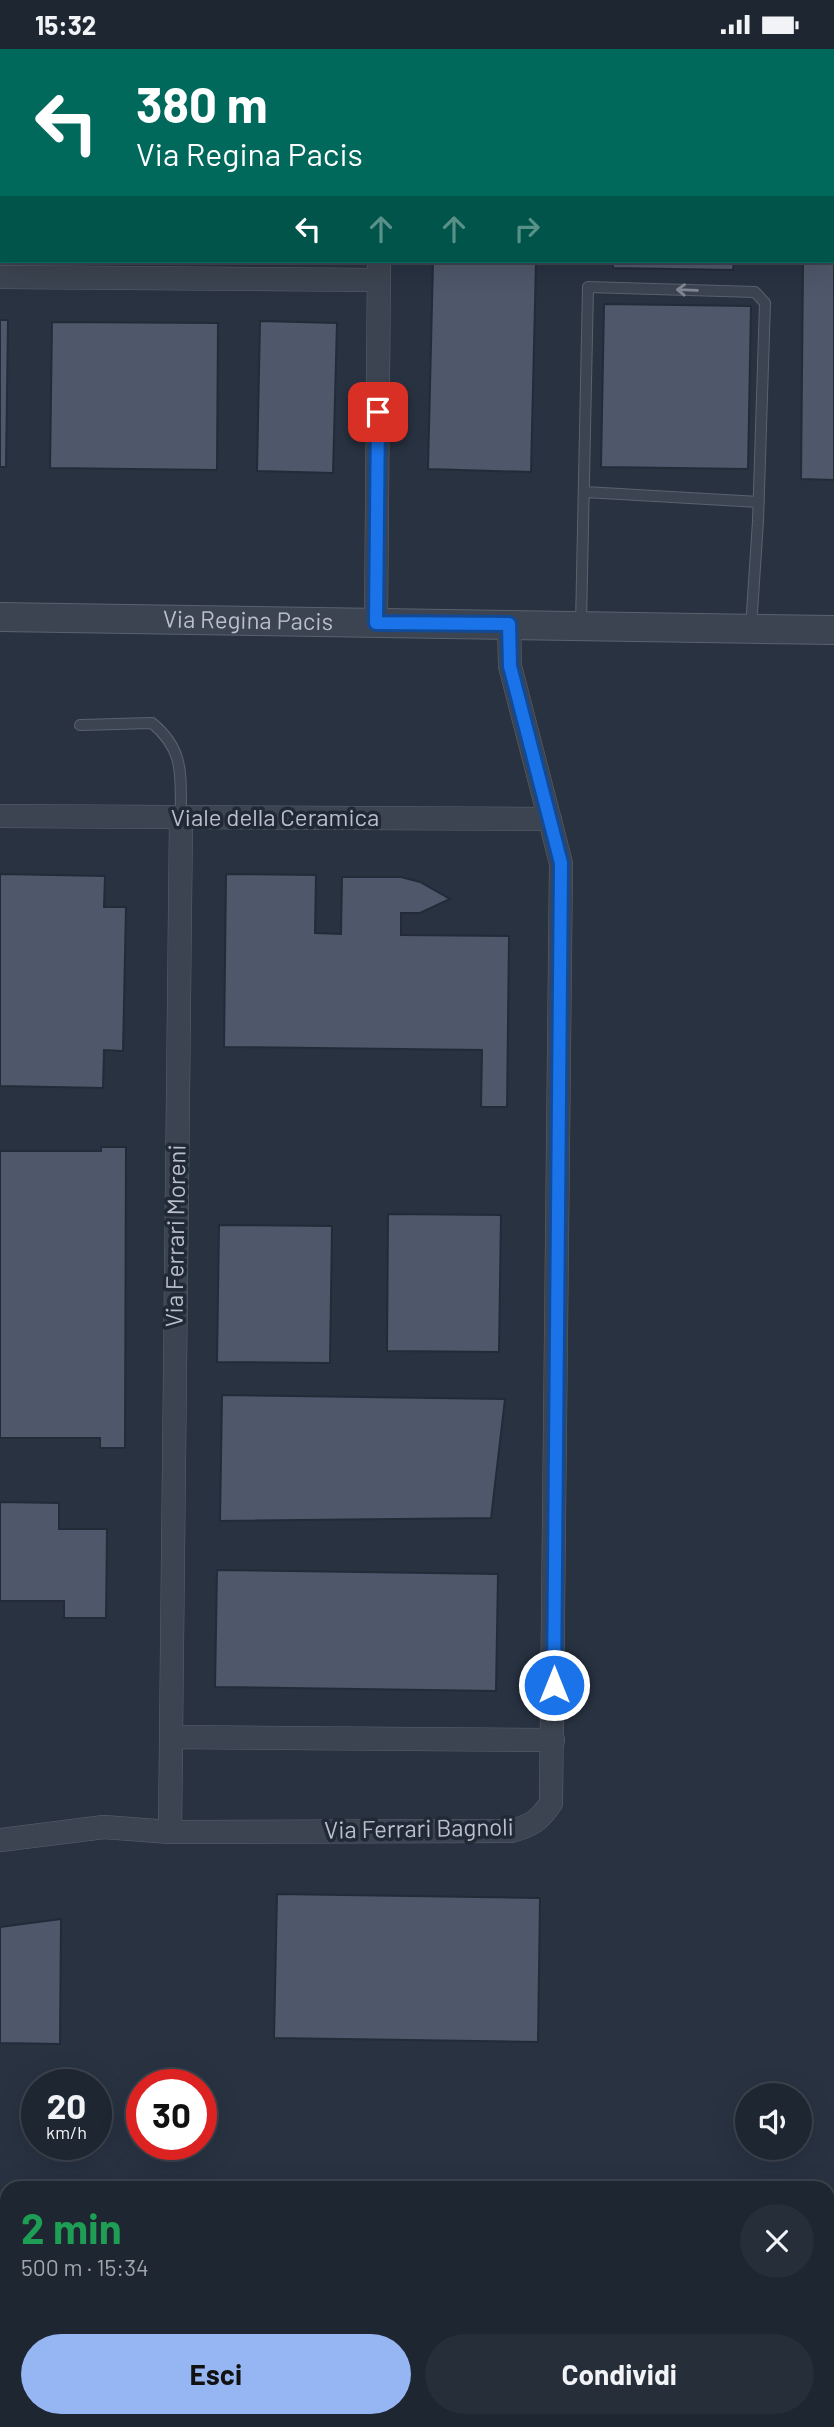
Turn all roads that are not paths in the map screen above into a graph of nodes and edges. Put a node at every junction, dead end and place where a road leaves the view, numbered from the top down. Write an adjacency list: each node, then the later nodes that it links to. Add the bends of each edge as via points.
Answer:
1 (379, 271): 2 (street); 6 (street)
2 (0, 277)
3 (585, 492): 4 (lane); 4 (lane, one-way to 3, via 765,303 755,292 588,286); 8 (lane)
4 (759, 502): 9 (lane)
5 (0, 617): 6 (street, Via Regina Pacis)
6 (376, 623): 7 (street, Via Regina Pacis)
7 (509, 624): 8 (street, Via Regina Pacis); 14 (street, Via Ferrari Bagnoli, via 510,666)
8 (581, 625): 9 (street, Via Regina Pacis)
9 (751, 628): 10 (street, Via Regina Pacis)
10 (834, 630)
11 (80, 725): 13 (lane, Via Ferrari Moreni, via 152,723 166,735 177,751)
12 (0, 816): 13 (street, Viale della Ceramica)
13 (181, 817): 14 (street, Viale della Ceramica); 15 (street, Via Ferrari Moreni)
14 (550, 819): 16 (street, Via Ferrari Bagnoli, via 561,863)
15 (171, 1737): 16 (street); 17 (street, Via Ferrari Moreni)
16 (553, 1740): 17 (street, Via Ferrari Bagnoli, via 551,1803 541,1819 511,1831)
17 (170, 1832): 18 (street, Via Ferrari Bagnoli, via 104,1827)
18 (0, 1840)

